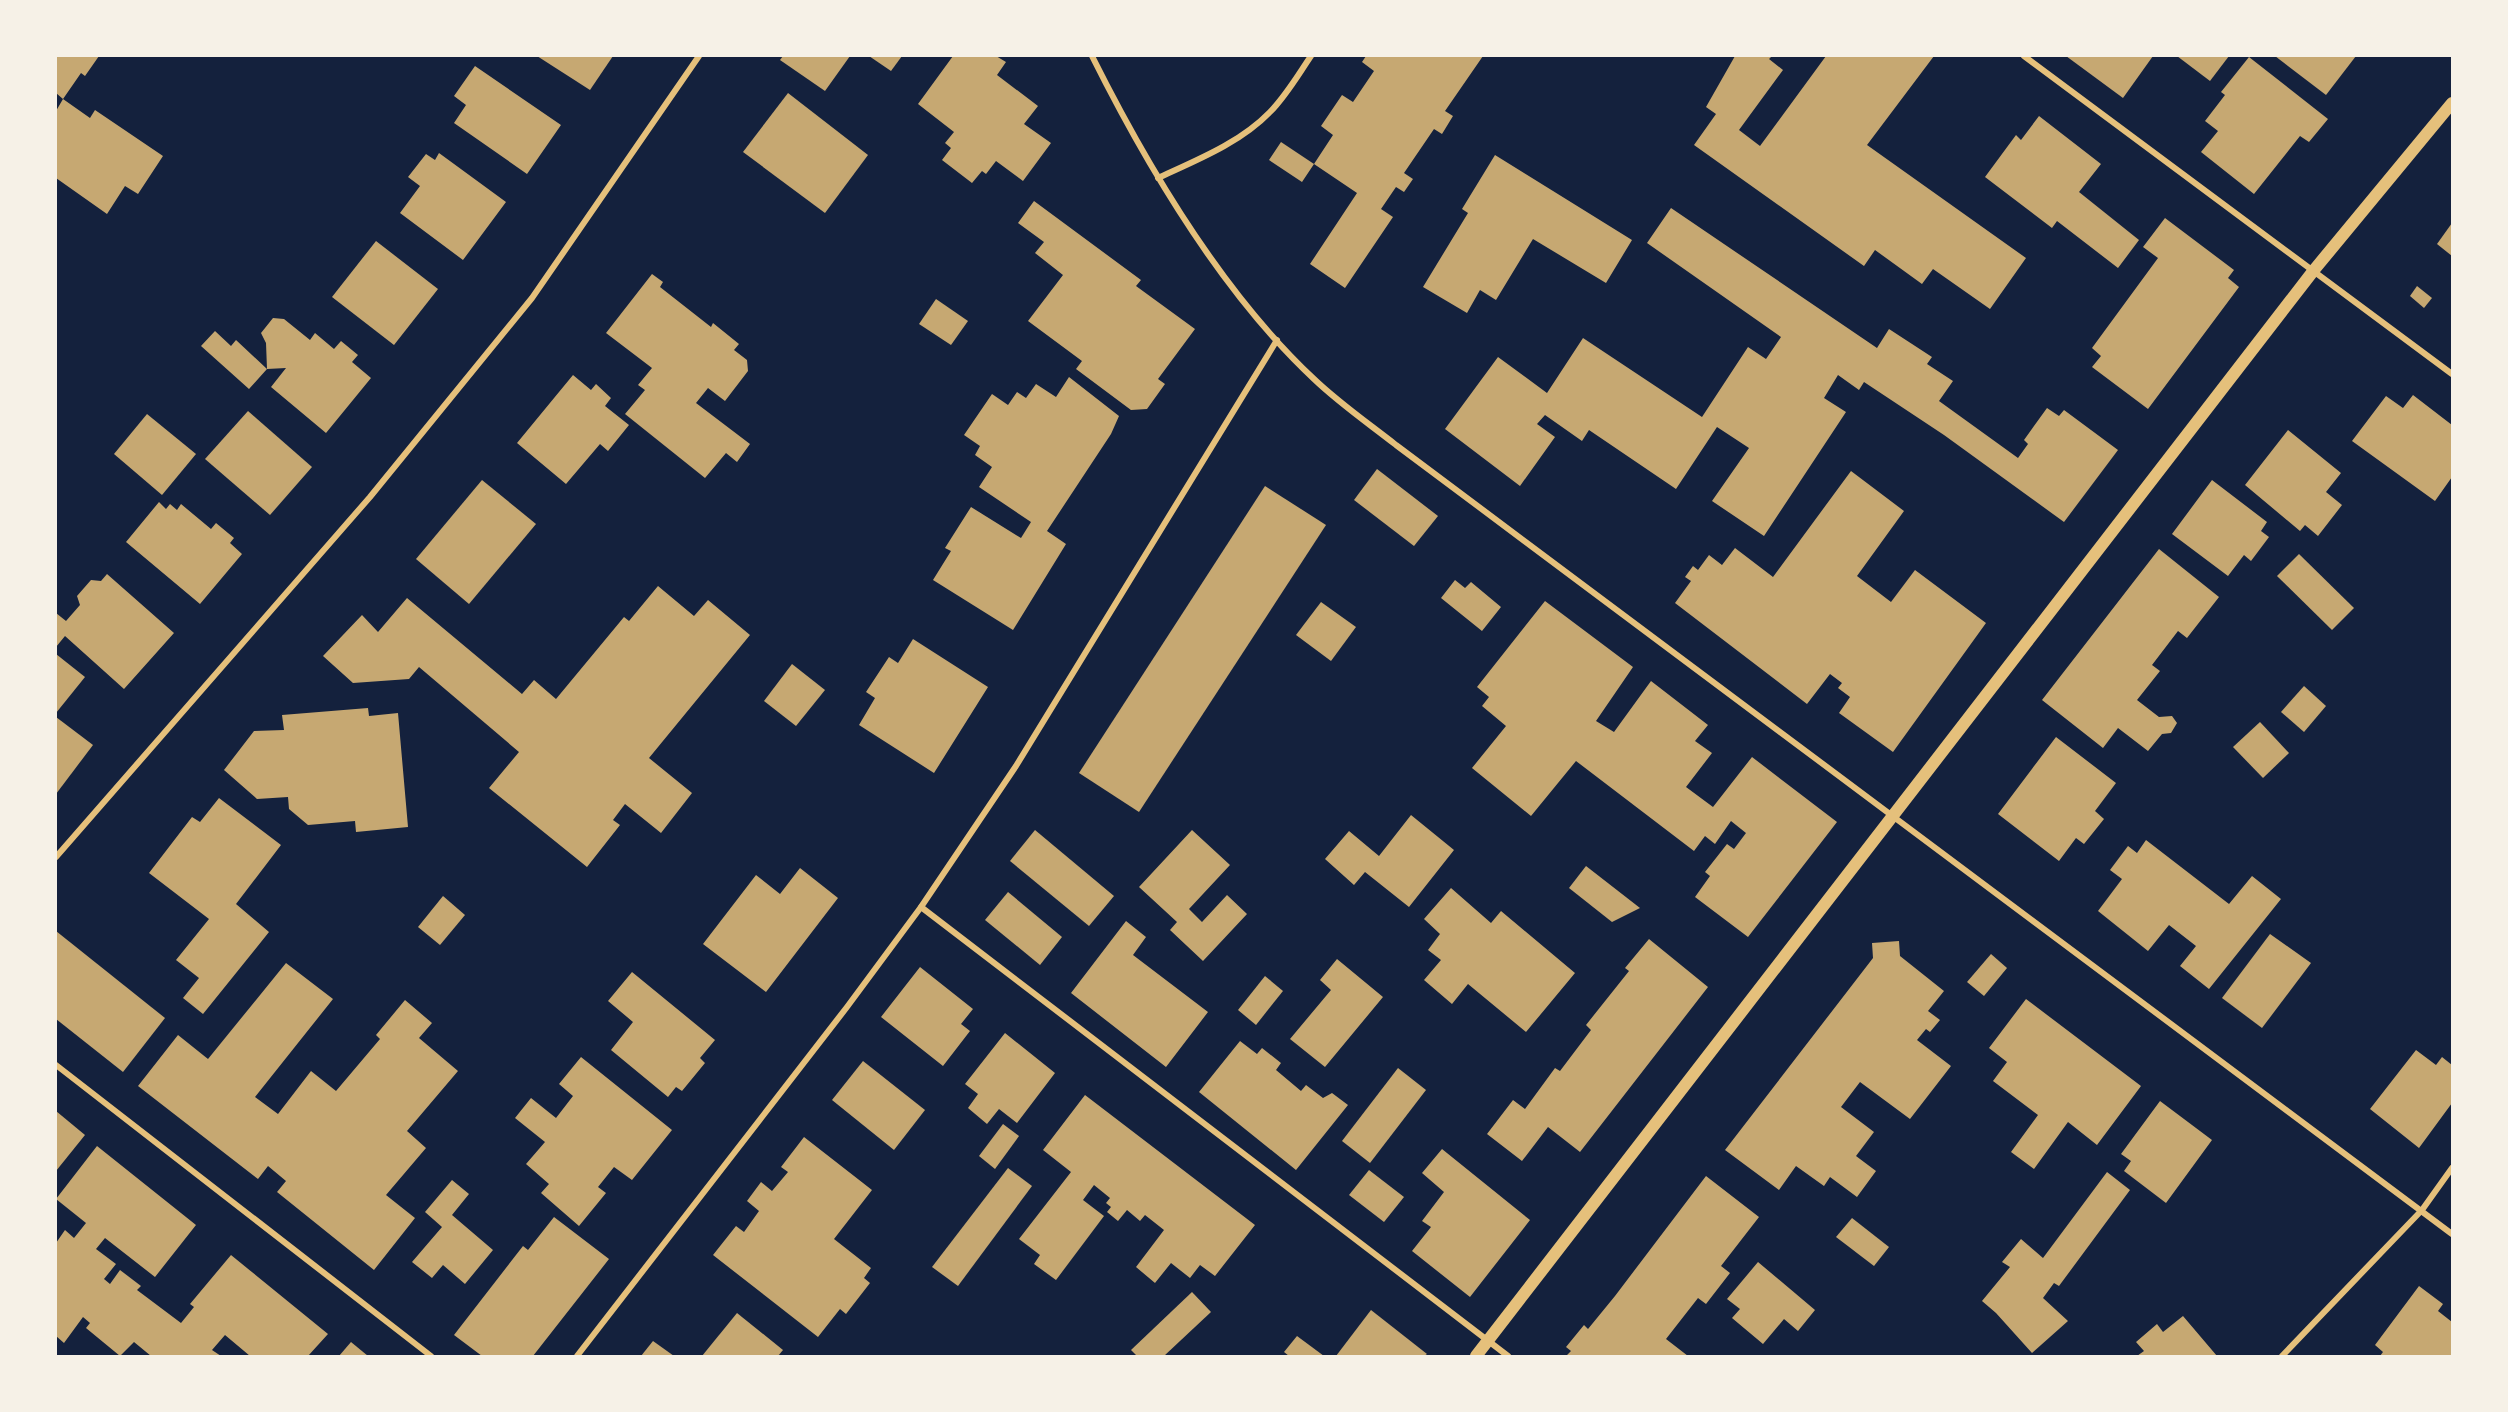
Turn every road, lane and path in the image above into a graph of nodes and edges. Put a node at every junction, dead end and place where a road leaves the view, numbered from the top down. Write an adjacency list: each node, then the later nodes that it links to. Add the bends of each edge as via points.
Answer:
1 (699, 56): 11 (street, via 532,298 370,497)
2 (1092, 56): 6 (street)
3 (1311, 56): 6 (street, via 1283,97 1255,126)
4 (2024, 56): 7 (street)
5 (2452, 103): 7 (main road)
6 (1158, 178): 8 (street)
7 (2314, 270): 9 (street); 10 (main road)
8 (1277, 340): 10 (street, via 1313,379 1396,445); 12 (street, via 1016,766)
9 (2452, 374)
10 (1895, 816): 15 (street); 17 (main road)
11 (56, 857)
12 (921, 907): 17 (street); 19 (street)
13 (56, 1065): 18 (street)
14 (2452, 1168): 15 (street)
15 (2422, 1210): 16 (street); 22 (street)
16 (2452, 1234)
17 (1489, 1340): 20 (main road); 21 (street)
18 (431, 1356)
19 (577, 1356)
20 (1476, 1356)
21 (1508, 1356)
22 (2282, 1356)

